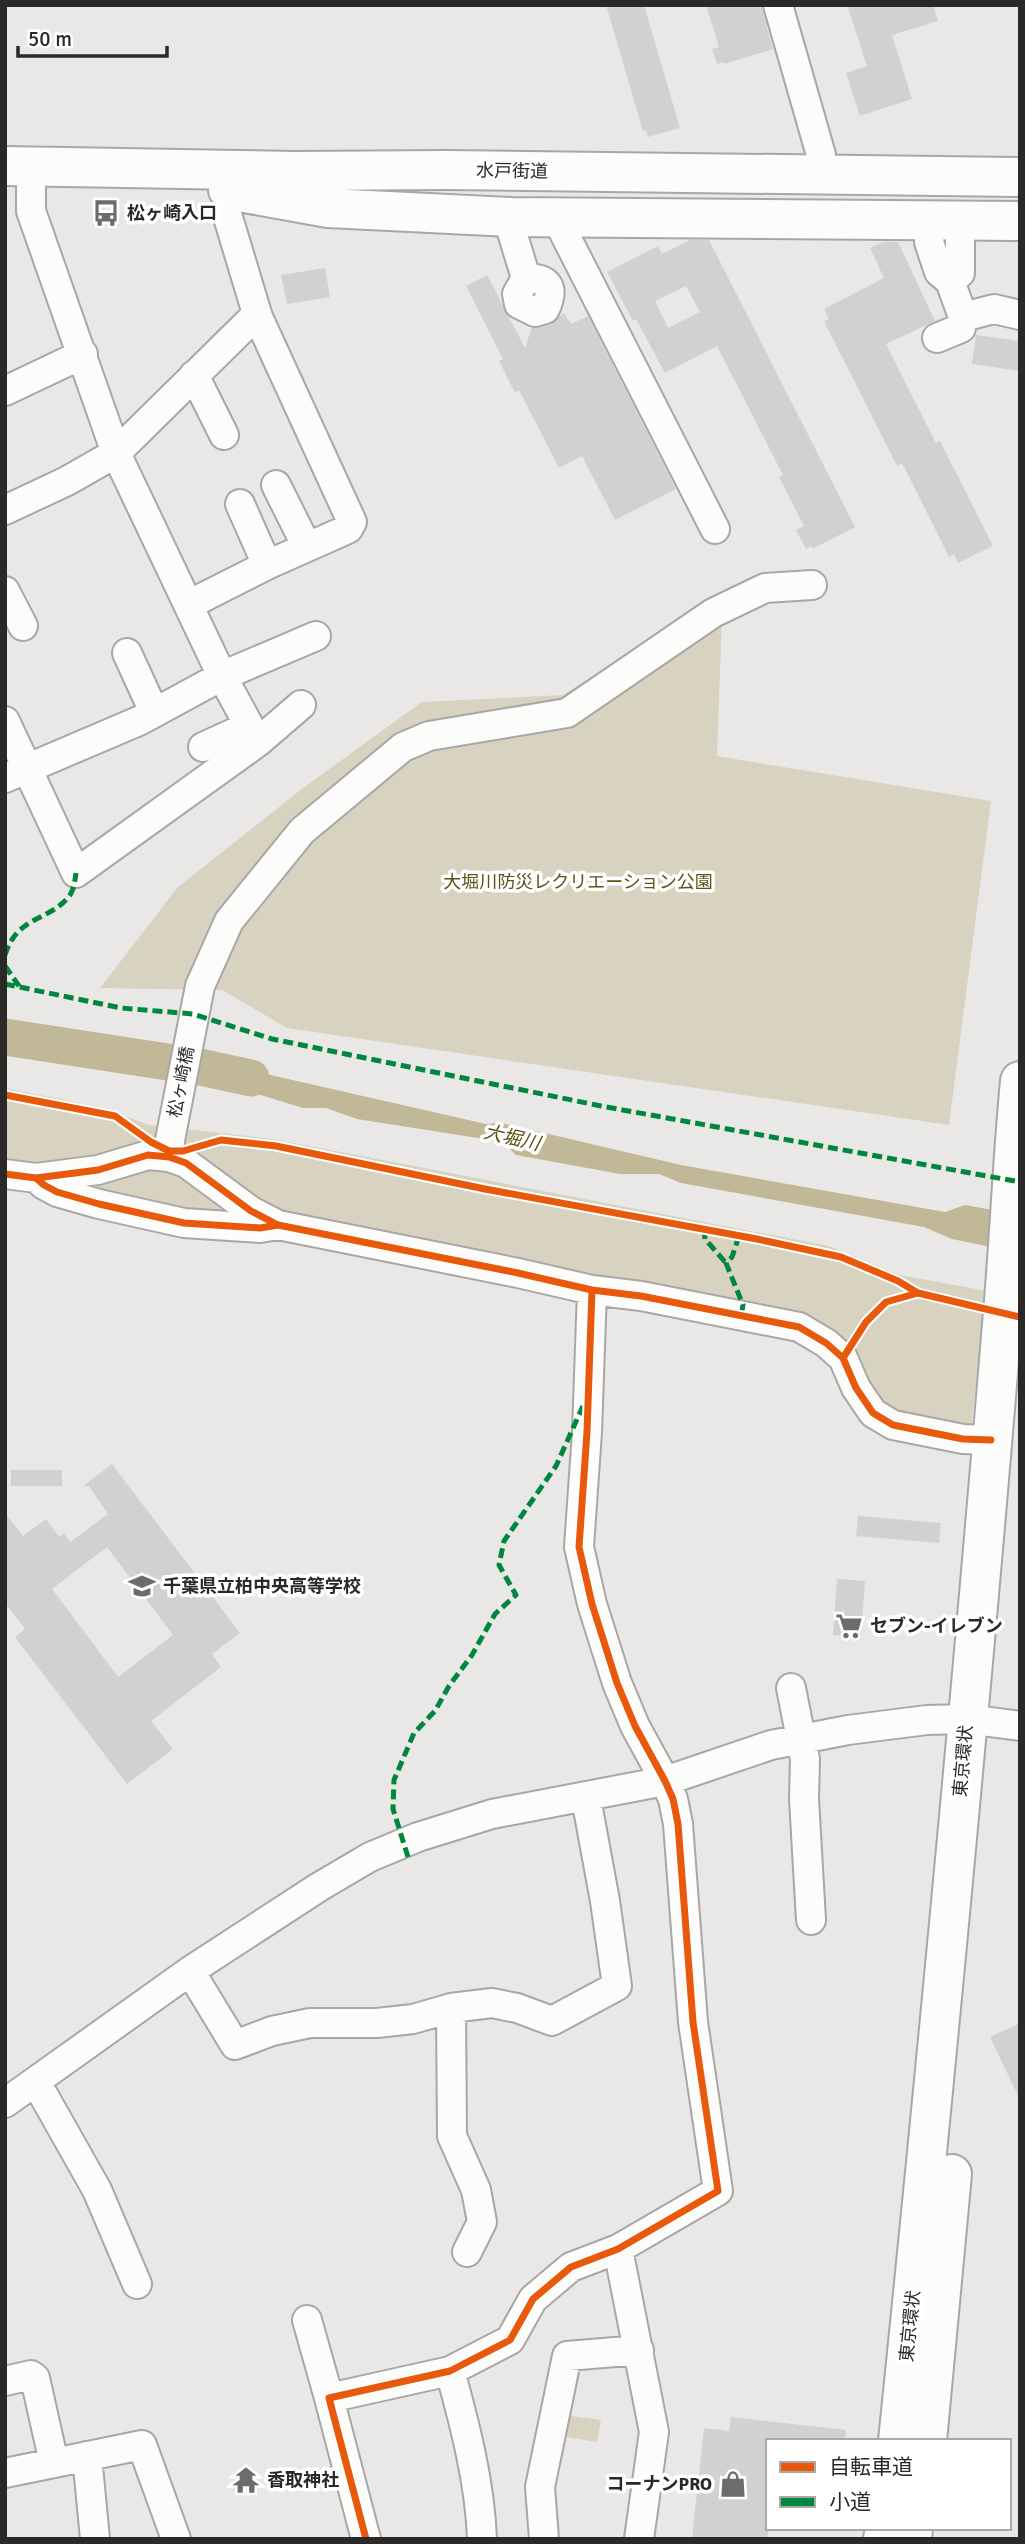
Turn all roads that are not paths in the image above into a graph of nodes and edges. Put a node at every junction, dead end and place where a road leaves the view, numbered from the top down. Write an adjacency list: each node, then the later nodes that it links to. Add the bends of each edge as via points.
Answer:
1 (778, 5): 2 (street)
2 (821, 155): 3 (highway); 4 (highway, via 355,151 208,158)
3 (1020, 158)
4 (159, 168): 6 (highway, 水戸街道); 7 (highway, 水戸街道)
5 (1020, 177): 7 (highway, 水戸街道)
6 (14, 180): 8 (highway, 水戸街道); 19 (street, via 31,211)
7 (748, 186): 8 (highway, 水戸街道); 9 (highway, 水戸街道)
8 (228, 190): 10 (highway, via 328,208); 16 (street, via 230,224)
9 (1020, 199)
10 (511, 217): 11 (highway); 14 (street)
11 (561, 218): 12 (highway); 27 (street, via 562,229)
12 (945, 220): 13 (highway); 17 (street, via 960,273 950,281)
13 (1020, 221)
14 (526, 278)
15 (1020, 315): 17 (street, via 994,309)
16 (258, 317): 20 (street); 28 (street, via 352,522 348,529)
17 (963, 317): 18 (street, via 961,328)
18 (937, 338)
19 (83, 354): 21 (street); 23 (street)
20 (194, 375): 22 (street); 23 (street)
21 (5, 391)
22 (224, 435)
23 (116, 453): 26 (street); 32 (street)
24 (276, 485): 28 (street)
25 (240, 504): 29 (street)
26 (5, 510)
27 (715, 529)
28 (307, 547): 29 (street)
29 (267, 565): 32 (street)
30 (812, 585): 44 (street, 松ヶ崎橋, via 765,588 713,613 567,713 440,734 426,745 402,747 302,831 229,921 200,986)
31 (5, 591): 33 (street)
32 (188, 605): 36 (street)
33 (23, 626)
34 (316, 636): 36 (street)
35 (127, 653): 38 (street)
36 (222, 676): 38 (street); 40 (street)
37 (301, 705): 40 (street)
38 (154, 712): 42 (street)
39 (5, 721): 42 (street)
40 (254, 734): 41 (street); 42 (street, via 76,873)
41 (203, 747)
42 (16, 773)
43 (1020, 1081): 50 (highway, 東京環状)
44 (169, 1149): 46 (street, via 98,1170); 47 (street, via 251,1211)
45 (5, 1174): 46 (street)
46 (36, 1178): 47 (street, via 57,1192 184,1223)
47 (278, 1225): 48 (street)
48 (592, 1290): 50 (street, via 799,1327 844,1359 873,1413 893,1425); 54 (street, via 579,1547 617,1683)
49 (1020, 1390): 52 (highway, 東京環状)
50 (991, 1440): 52 (highway, 東京環状)
51 (791, 1688): 53 (street)
52 (992, 1723): 53 (street, via 920,1721); 69 (highway, 東京環状, via 935,2076); 70 (highway, 東京環状)
53 (800, 1739): 54 (street); 56 (street)
54 (665, 1781): 55 (street); 61 (street, via 678,1824 693,2022 718,2191)
55 (586, 1798): 57 (street, via 535,1804 447,1826 370,1857); 58 (street, via 617,1986 552,2021 492,2003)
56 (811, 1920)
57 (190, 1971): 58 (street, via 235,2045 272,2031 310,2024 413,2019); 59 (street)
58 (451, 2008): 62 (street, via 452,2136 476,2190 482,2222)
59 (36, 2082): 60 (street); 63 (street, via 97,2190)
60 (5, 2103)
61 (618, 2249): 65 (street); 66 (street, via 571,2267 533,2299 510,2340)
62 (467, 2252)
63 (137, 2284)
64 (307, 2320): 68 (street)
65 (639, 2350): 78 (street, via 567,2356 540,2487); 79 (street, via 654,2432)
66 (450, 2371): 68 (street); 77 (street, via 481,2515)
67 (5, 2381): 72 (street, via 35,2378)
68 (329, 2398): 76 (street)
69 (898, 2439)
70 (927, 2439)
71 (87, 2456): 72 (street); 74 (street); 75 (street, via 142,2445)
72 (54, 2463): 73 (street)
73 (5, 2473)
74 (95, 2539)
75 (176, 2539)
76 (366, 2539)
77 (482, 2539)
78 (544, 2539)
79 (639, 2539)

